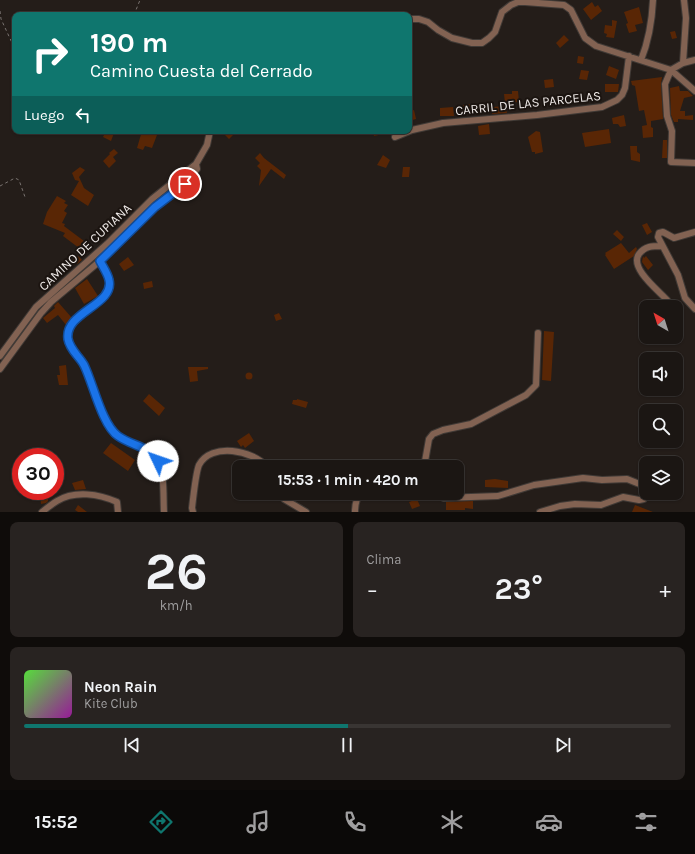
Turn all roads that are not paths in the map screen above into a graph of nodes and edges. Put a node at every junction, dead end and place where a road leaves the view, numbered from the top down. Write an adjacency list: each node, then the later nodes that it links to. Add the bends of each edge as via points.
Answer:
1 (653, 0): 5 (street, via 648,41)
2 (684, 0): 7 (street, via 686,18)
3 (412, 19): 4 (street, via 428,22 452,38 482,43 495,32 502,12 511,5 525,2 564,5 571,10 585,38 596,46)
4 (629, 56): 5 (street); 10 (street, CARRIL DE LAS PARCELAS, via 622,95 602,108 443,123)
5 (641, 60): 8 (street)
6 (695, 60): 7 (street)
7 (683, 63): 8 (street)
8 (671, 70): 9 (street); 14 (street, via 665,84 667,116 672,131 671,162)
9 (695, 91)
10 (412, 130)
11 (209, 134): 15 (street, CAMINO DE CUPIANA, via 207,145)
12 (402, 134): 13 (street, CARRIL DE LAS PARCELAS)
13 (395, 137)
14 (695, 163)
15 (196, 164): 18 (street, CAMINO DE CUPIANA, via 197,169 185,184 155,207); 22 (street, CAMINO DE CUPIANA, via 152,198 111,240 36,307)
16 (695, 232): 17 (street, via 674,238 663,232 659,233)
17 (662, 246): 19 (street, via 649,246 637,257 637,263 641,273); 20 (street, via 678,275 684,298)
18 (100, 261): 23 (street, CAMINO DE CUPIANA, via 51,302); 31 (street, via 109,281 109,290 102,299 73,322 68,338 73,351 83,364 111,429 118,436 154,454 158,461 162,474)
19 (667, 300)
20 (695, 309)
21 (538, 333): 25 (street, via 536,385 526,395 471,424 433,434)
22 (0, 356)
23 (0, 369)
24 (259, 460): 32 (street, via 250,455 226,450 204,460 199,466)
25 (426, 460)
26 (464, 497): 35 (street, via 498,496 534,485 583,478 628,479 642,485 645,494 644,499 640,500 623,497 601,505 575,504)
27 (286, 500): 33 (street)
28 (357, 500): 34 (street)
29 (42, 512): 30 (street, via 58,500 77,494 108,498 117,502)
30 (118, 512)
31 (164, 512)
32 (192, 512)
33 (306, 512)
34 (355, 512)
35 (540, 512)

